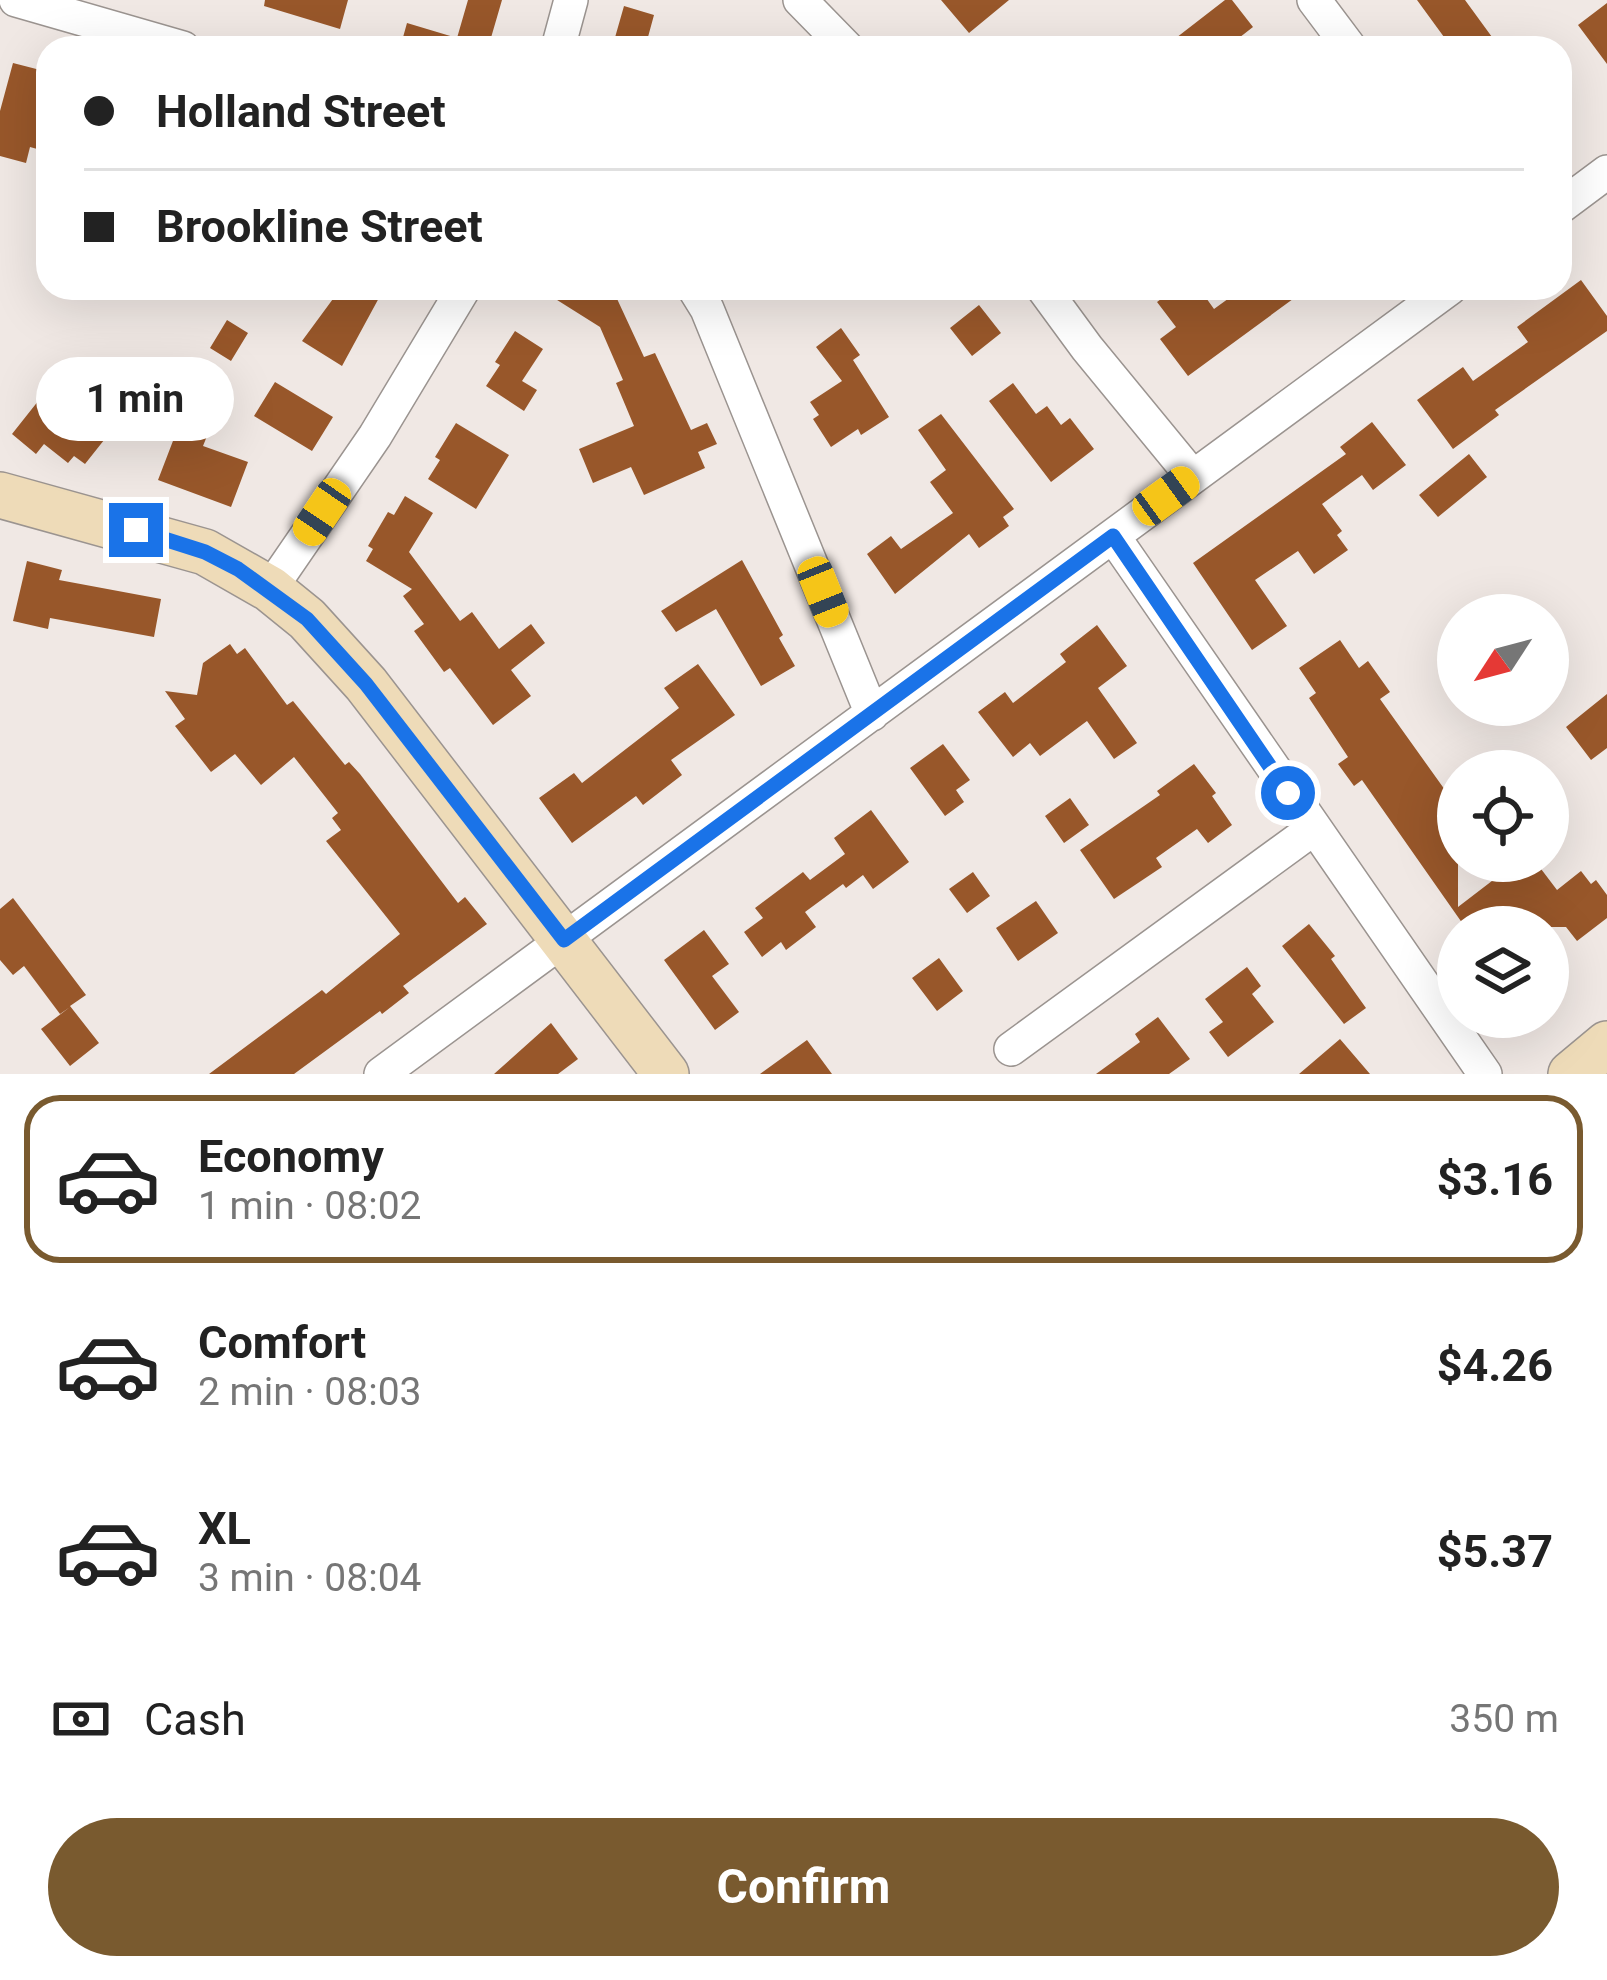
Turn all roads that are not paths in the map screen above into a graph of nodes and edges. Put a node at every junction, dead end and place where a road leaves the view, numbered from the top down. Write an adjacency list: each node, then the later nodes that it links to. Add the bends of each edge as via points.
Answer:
1 (16, 0): 5 (street)
2 (571, 0): 6 (street)
3 (800, 0): 7 (street)
4 (1314, 0): 8 (street)
5 (141, 36)
6 (561, 36)
7 (835, 36)
8 (1340, 36)
9 (1607, 172): 10 (street)
10 (1572, 198)
11 (457, 300): 18 (street)
12 (701, 300): 19 (street)
13 (1052, 300): 15 (street)
14 (1434, 300): 15 (street)
15 (1193, 477): 17 (street)
16 (0, 496): 18 (street, via 205,552)
17 (1113, 536): 19 (street); 20 (street)
18 (270, 589): 21 (street, via 366,684)
19 (872, 714): 21 (street)
20 (1313, 829): 23 (street); 26 (street)
21 (564, 940): 24 (street); 25 (street)
22 (1607, 1045): 27 (street)
23 (1011, 1049)
24 (381, 1074)
25 (666, 1074)
26 (1484, 1074)
27 (1571, 1074)

